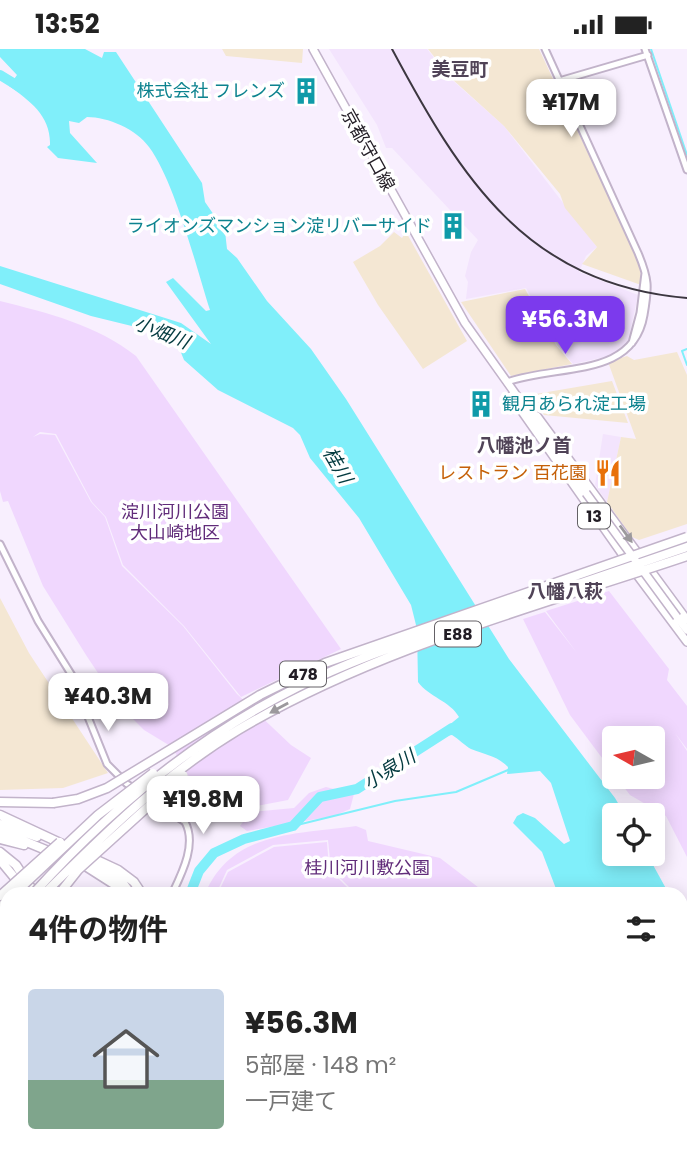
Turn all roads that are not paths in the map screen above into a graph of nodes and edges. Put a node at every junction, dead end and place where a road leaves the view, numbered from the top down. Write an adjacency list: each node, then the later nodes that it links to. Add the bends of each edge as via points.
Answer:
1 (313, 49): 6 (main road, 京都守口線 / 13, via 452,301)
2 (545, 49): 4 (street)
3 (646, 52): 4 (street); 5 (street)
4 (559, 81): 6 (street, via 650,282 642,327 629,350 607,361)
5 (687, 170)
6 (507, 384): 7 (main road, 13); 8 (main road, 13, via 511,397); 12 (main road, 京都守口線 / 13, bridge)
7 (598, 495): 8 (street); 14 (main road, 13, one-way to 14)
8 (584, 506): 15 (main road, 13)
9 (687, 537): 12 (highway, 478, bridge)
10 (0, 544): 25 (street, via 38,621 83,691 86,712 107,764 127,784)
11 (687, 547): 19 (highway, E88, bridge, via 401,644 330,671)
12 (631, 556): 14 (main road, 京都守口線 / 13, bridge); 22 (highway, 478, bridge, via 325,663 249,701 107,788 53,803)
13 (687, 556): 20 (highway, E88, one-way to 20, bridge, via 367,666)
14 (678, 613): 15 (street); 16 (main road, 13); 17 (main road, 京都守口線 / 13)
15 (667, 618): 18 (main road, 13)
16 (687, 620)
17 (687, 630)
18 (687, 642)
19 (269, 702): 24 (highway, E88, bridge, via 190,748); 37 (highway, E88, bridge, via 148,783)
20 (237, 731): 38 (highway, E88, bridge, via 130,811); 39 (highway, bridge, via 132,821)
21 (172, 799): 25 (street, via 186,816)
22 (0, 802)
23 (0, 815): 30 (highway)
24 (98, 815): 34 (highway, bridge); 35 (highway, E88, bridge)
25 (185, 822): 44 (street, via 189,849)
26 (0, 824): 27 (highway)
27 (10, 827): 30 (highway); 42 (highway, via 107,871)
28 (0, 831): 31 (highway)
29 (0, 839): 31 (highway)
30 (55, 840): 43 (highway, via 118,870)
31 (54, 853): 33 (highway)
32 (3, 856): 36 (highway, bridge)
33 (95, 871): 40 (highway); 41 (highway)
34 (9, 887)
35 (21, 887)
36 (27, 887)
37 (39, 887)
38 (51, 887)
39 (64, 887)
40 (113, 887)
41 (120, 887)
42 (126, 887)
43 (137, 887)
44 (175, 887)

